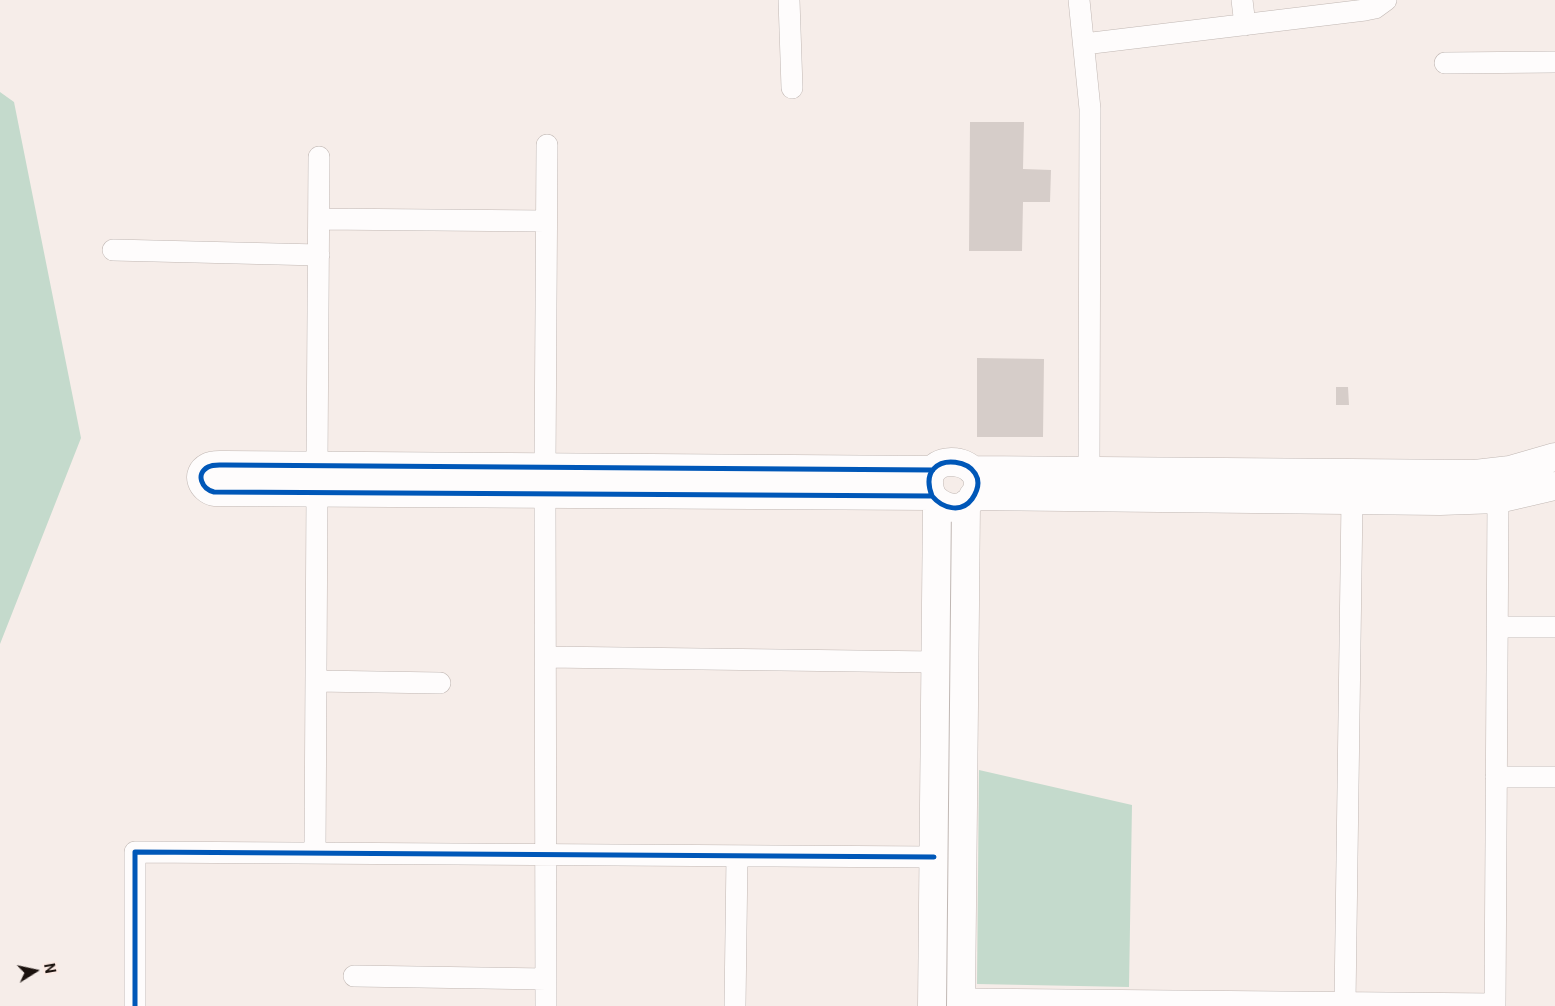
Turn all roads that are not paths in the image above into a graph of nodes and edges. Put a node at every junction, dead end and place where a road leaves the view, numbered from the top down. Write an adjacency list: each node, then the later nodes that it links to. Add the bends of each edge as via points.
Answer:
1 (789, 0): 9 (street)
2 (1079, 0): 6 (street)
3 (1242, 0): 5 (street)
4 (1386, 0): 5 (street, via 1365,10)
5 (1245, 24): 6 (street)
6 (1084, 44): 19 (street, via 1091,133)
7 (1555, 62): 8 (street)
8 (1445, 63)
9 (792, 88)
10 (547, 145): 13 (street)
11 (319, 157): 12 (street)
12 (319, 219): 13 (street); 15 (street)
13 (546, 222): 18 (street)
14 (113, 250): 15 (street)
15 (319, 255): 17 (street)
16 (1555, 457): 19 (street, via 1492,474)
17 (317, 466): 18 (street); 23 (street, via 215,465 204,471 201,477 202,486 214,492)
18 (545, 467): 21 (street)
19 (1089, 471): 22 (street)
20 (1555, 486): 25 (street)
21 (934, 490): 22 (street, via 951,508); 22 (street, via 945,462 953,460 960,462); 24 (street); 30 (street)
22 (970, 490): 26 (street); 42 (street)
23 (317, 492): 24 (street); 31 (street)
24 (546, 494): 29 (street)
25 (1498, 499): 26 (street); 27 (street)
26 (1352, 500): 41 (street)
27 (1498, 627): 28 (street); 33 (street)
28 (1555, 627)
29 (546, 657): 30 (street); 36 (street)
30 (936, 662): 38 (street)
31 (316, 681): 32 (street); 35 (street)
32 (440, 683)
33 (1496, 777): 34 (street); 44 (street)
34 (1555, 777)
35 (315, 853): 36 (street); 45 (street, via 135,852)
36 (546, 855): 37 (street); 40 (street)
37 (737, 856): 38 (street); 47 (street)
38 (934, 857): 48 (street)
39 (354, 976): 40 (street)
40 (546, 979): 46 (street)
41 (1345, 1002): 43 (street); 44 (street)
42 (961, 1003): 43 (street)
43 (1220, 1004)
44 (1495, 1005)
45 (135, 1006)
46 (546, 1006)
47 (735, 1006)
48 (932, 1006)

